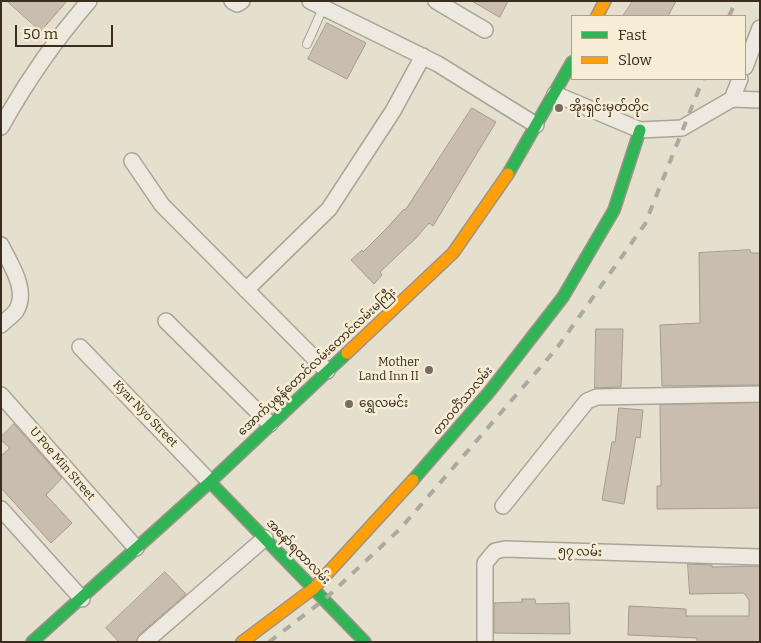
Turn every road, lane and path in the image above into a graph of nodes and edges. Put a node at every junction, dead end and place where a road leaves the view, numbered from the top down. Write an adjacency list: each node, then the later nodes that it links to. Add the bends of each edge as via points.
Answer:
1 (89, 1): 19 (street, via 65,28 16,99)
2 (232, 1): 3 (street, via 237,4)
3 (242, 1)
4 (436, 1): 9 (street)
5 (605, 1): 7 (main road)
6 (317, 5): 10 (lane); 11 (street)
7 (598, 15)
8 (760, 28): 13 (street)
9 (485, 30)
10 (307, 44)
11 (423, 56): 18 (street); 23 (street, via 393,111 329,209)
12 (571, 64): 15 (main road, အောက်ပုစွန်တောင်လမ်းတောင်လမ်းမကြီး)
13 (746, 64)
14 (740, 80): 16 (street)
15 (555, 94): 18 (main road, အောက်ပုစွန်တောင်လမ်းတောင်လမ်းမကြီး); 20 (street)
16 (732, 99): 17 (street); 20 (street, via 682,128)
17 (760, 100)
18 (536, 125): 27 (main road, အောက်ပုစွန်တောင်လမ်းတောင်လမ်းမကြီး, via 500,186 453,253)
19 (1, 127)
20 (640, 130): 37 (main road, တာဝတိံသာလမ်း, via 614,210 563,297 490,391)
21 (132, 161): 23 (street, via 162,206)
22 (1, 245): 25 (street, via 17,276 20,294 16,311)
23 (246, 290): 27 (street)
24 (166, 321): 30 (street)
25 (1, 324)
26 (80, 347): 31 (street, Kyar Nyo Street)
27 (327, 371): 30 (main road, အောက်ပုစွန်တောင်လမ်းတောင်လမ်းမကြီး)
28 (760, 394): 32 (street, via 597,397 587,402)
29 (1, 395): 35 (street, U Poe Min Street)
30 (270, 424): 31 (main road, အောက်ပုစွန်တောင်လမ်းတောင်လမ်းမကြီး)
31 (210, 482): 34 (main road, အနော်ရထာလမ်း); 35 (main road, အောက်ပုစွန်တောင်လမ်းတောင်လမ်းမကြီး)
32 (503, 506)
33 (1, 509): 38 (street)
34 (265, 538): 37 (main road, အနော်ရထာလမ်း); 40 (street)
35 (136, 548): 38 (main road, အောက်ပုစွန်တောင်လမ်းတောင်လမ်းမကြီး)
36 (760, 557): 43 (street, ၅၇ လမ်း, via 495,551 486,563)
37 (314, 588): 41 (main road, တာဝတိံသာလမ်း); 42 (main road, အနော်ရထာလမ်း)
38 (82, 599): 39 (main road, အောက်ပုစွန်တောင်လမ်းတောင်လမ်းမကြီး)
39 (32, 642)
40 (145, 642)
41 (242, 642)
42 (365, 642)
43 (485, 642)

